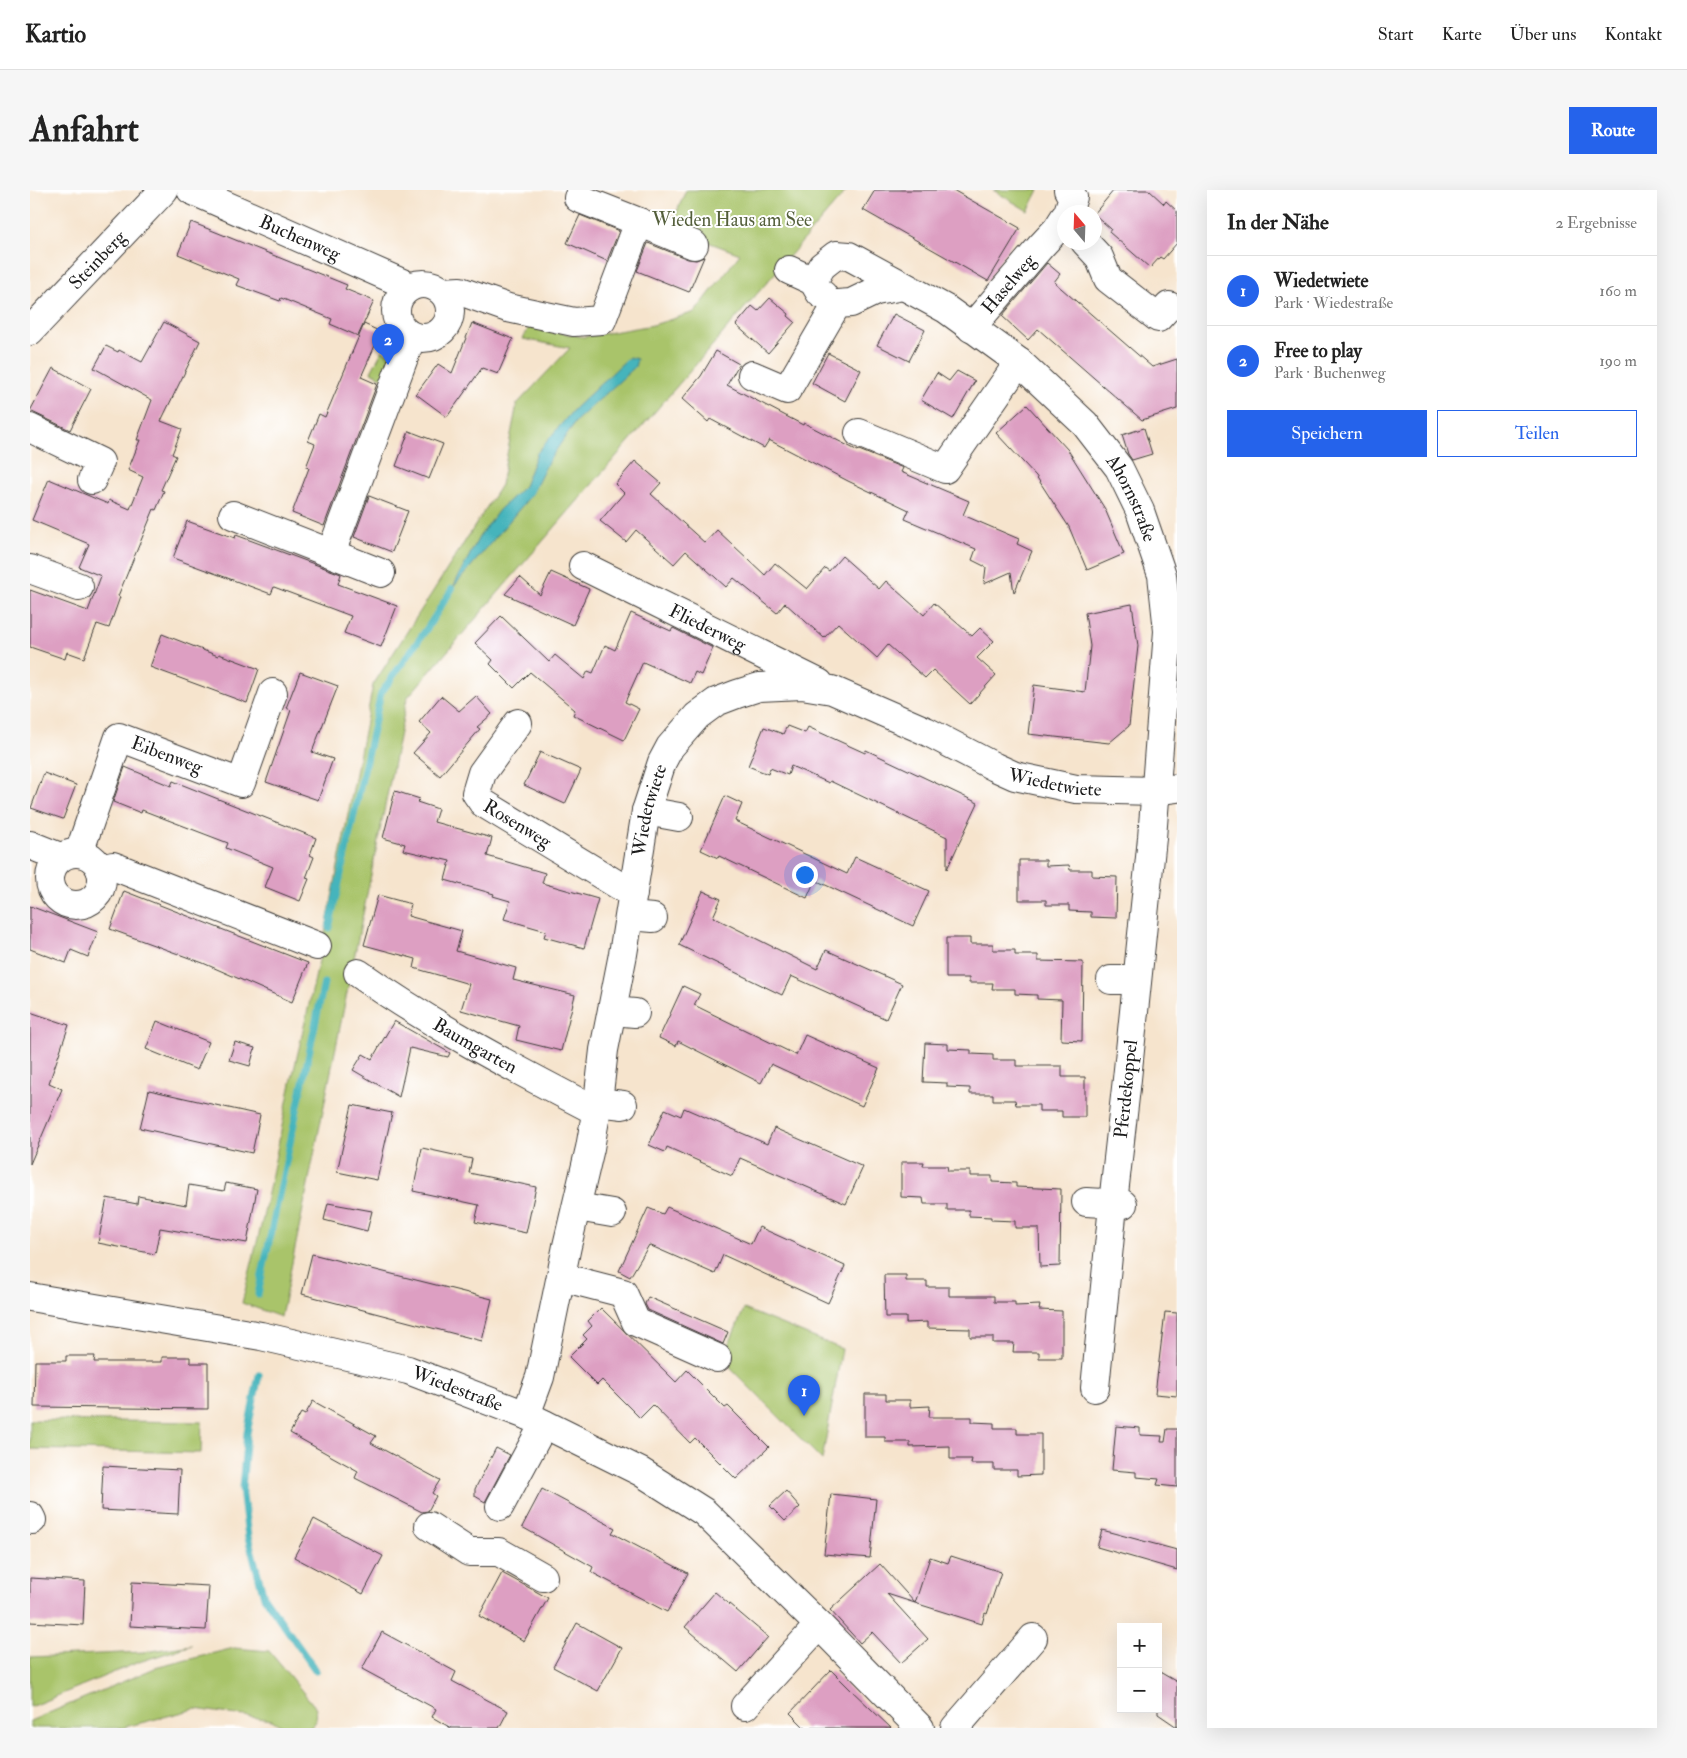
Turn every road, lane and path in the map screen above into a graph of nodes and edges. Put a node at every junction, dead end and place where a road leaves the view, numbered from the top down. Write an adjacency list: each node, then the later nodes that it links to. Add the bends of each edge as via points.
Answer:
1 (164, 190): 15 (street, Steinberg)
2 (191, 190): 10 (street, Buchenweg)
3 (1068, 190): 5 (street, Haselweg, via 1073,197)
4 (578, 198): 6 (street)
5 (1070, 205)
6 (640, 222): 8 (street); 12 (street, via 602,320 574,322 508,308 460,290)
7 (1057, 230): 16 (street, Haselweg)
8 (694, 245)
9 (1093, 250): 14 (street, via 1108,279 1158,318)
10 (409, 286): 12 (street, Buchenweg, via 427,283); 17 (street, via 396,302 395,312 397,322)
11 (903, 286): 13 (street, via 876,291 851,303); 13 (street, Ahornstraße, via 849,256 836,256 801,276); 16 (street, Ahornstraße, via 946,309)
12 (443, 292): 17 (street, via 450,310 442,330 428,337)
13 (837, 304): 19 (street, via 787,390)
14 (1169, 306)
15 (33, 324)
16 (971, 328): 18 (street, Ahornstraße)
17 (412, 336): 24 (street)
18 (1019, 362): 21 (street, via 954,476); 32 (street, Ahornstraße, via 1085,424 1119,468 1140,510 1162,575 1168,631)
19 (752, 376)
20 (30, 428): 22 (street, via 100,462)
21 (859, 433)
22 (92, 480)
23 (233, 516): 24 (street)
24 (330, 553): 27 (street)
25 (583, 566): 29 (street, Fliederweg)
26 (30, 568): 28 (street)
27 (382, 573)
28 (79, 587)
29 (832, 690): 32 (street, Wiedetwiete, via 926,731 1016,776 1076,789); 33 (street, Wiedetwiete, via 802,685 774,686 716,702 697,716 670,746)
30 (273, 693): 36 (street, Eibenweg, via 242,782 119,737)
31 (518, 723): 38 (street, Rosenweg, via 482,773 476,793 483,803)
32 (1166, 789): 43 (street, Pferdekoppel, via 1147,892 1124,980)
33 (646, 811): 34 (street); 38 (street, Wiedetwiete)
34 (679, 817)
35 (30, 845): 36 (street)
36 (70, 855): 37 (street, via 88,855); 37 (street, Eibenweg, via 53,864 50,873 49,883 59,900 78,905 95,897 102,878)
37 (100, 869): 39 (street, via 113,866)
38 (639, 910): 41 (street, Wiedetwiete, via 623,1012 604,1050)
39 (318, 946)
40 (358, 973): 41 (street, Baumgarten, via 377,997 500,1071)
41 (606, 1106): 44 (street, Wiedetwiete)
42 (1086, 1202): 43 (street)
43 (1118, 1203): 49 (street, Pferdekoppel, via 1095,1274)
44 (577, 1207): 45 (street); 46 (street, Wiedetwiete)
45 (612, 1213)
46 (561, 1277): 48 (street, via 623,1293 636,1322); 50 (street, Wiedetwiete, via 540,1377)
47 (30, 1297): 50 (street, Wiedestraße, via 261,1336 408,1370)
48 (717, 1358)
49 (1095, 1388)
50 (535, 1420): 51 (street, Wiedetwiete); 54 (street, Wiedestraße, via 641,1472 704,1512)
51 (500, 1506)
52 (429, 1526): 53 (street, via 469,1552 499,1552)
53 (543, 1577)
54 (820, 1625): 56 (street); 57 (street, Wiedestraße)
55 (1033, 1638): 58 (street)
56 (746, 1706)
57 (920, 1728)
58 (955, 1728)

